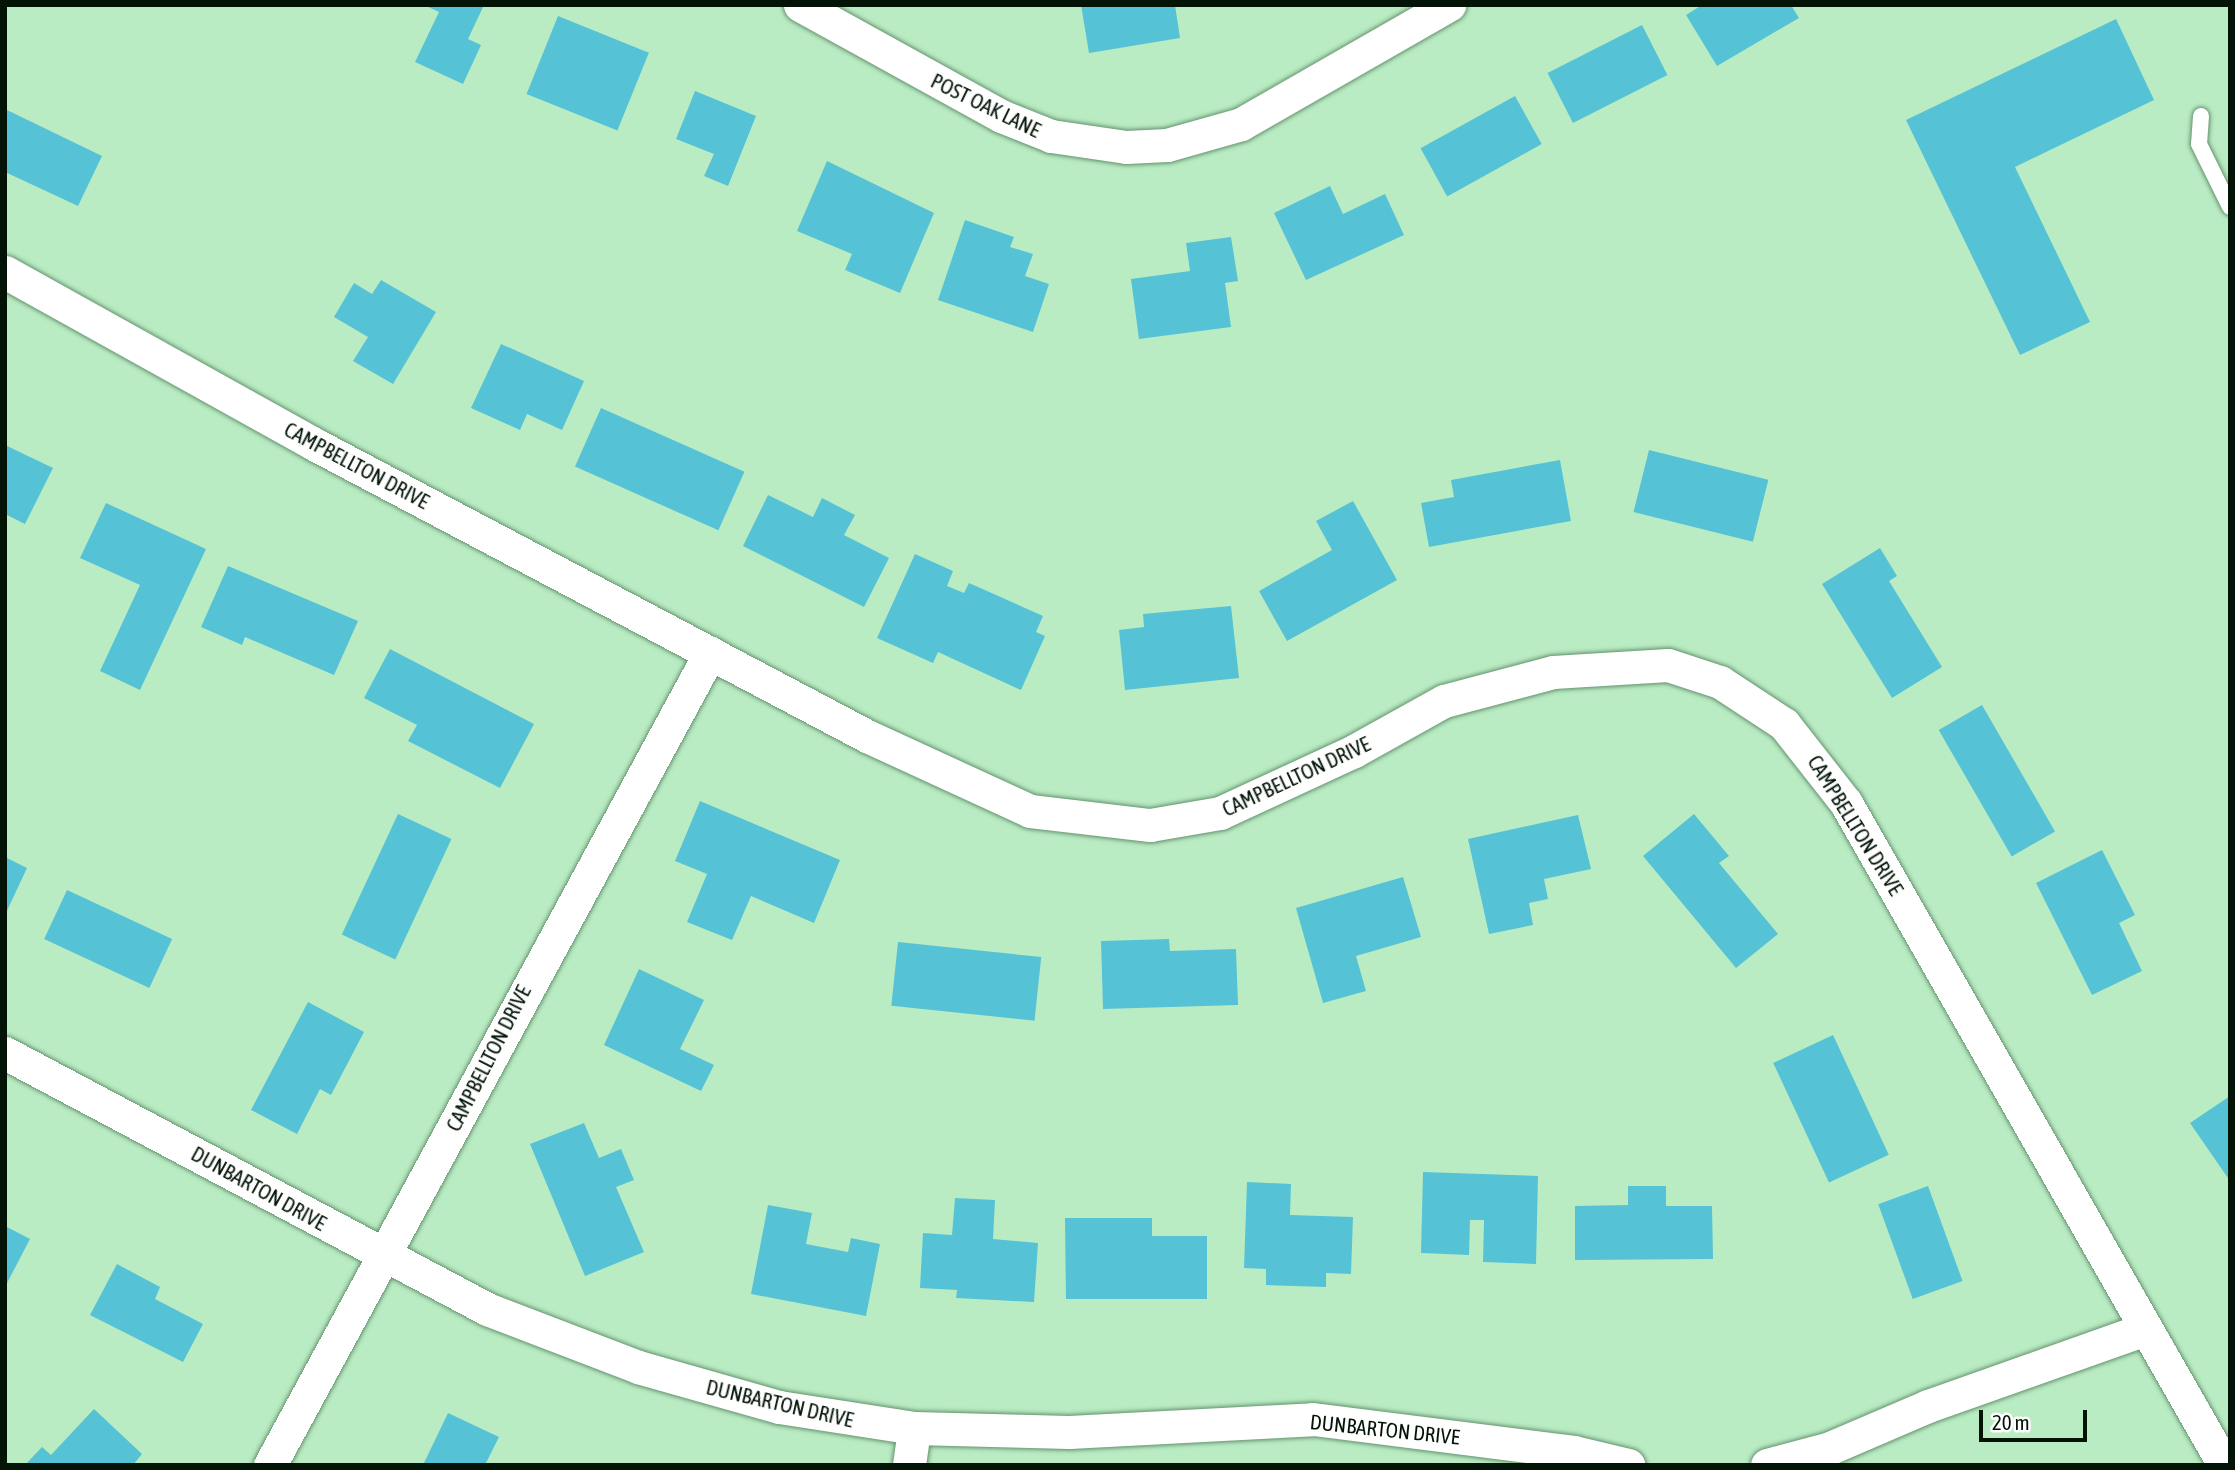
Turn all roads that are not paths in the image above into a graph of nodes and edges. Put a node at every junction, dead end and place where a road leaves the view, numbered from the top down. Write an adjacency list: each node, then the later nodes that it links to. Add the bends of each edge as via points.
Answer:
1 (800, 5): 2 (street, POST OAK LANE, via 1001,116 1051,136 1126,146 1167,145 1241,124)
2 (1449, 5)
3 (2201, 116): 4 (lane, via 2199,144)
4 (2230, 207)
5 (5, 272): 6 (street, CAMPBELLTON DRIVE)
6 (710, 653): 8 (street, CAMPBELLTON DRIVE, via 566,908); 9 (street, CAMPBELLTON DRIVE, via 867,736 1030,811 1150,825 1220,813 1269,793 1444,701 1497,685 1553,672 1668,665 1720,682 1784,724 1846,803)
7 (5, 1053): 8 (street, DUNBARTON DRIVE)
8 (385, 1258): 10 (street, DUNBARTON DRIVE, via 487,1309 638,1367 779,1407); 11 (street, CAMPBELLTON DRIVE)
9 (2146, 1329): 14 (street, via 1928,1406 1830,1448); 15 (street, CAMPBELLTON DRIVE)
10 (914, 1428): 12 (street); 13 (street, DUNBARTON DRIVE, via 1069,1432 1313,1419 1574,1452)
11 (270, 1465)
12 (909, 1465)
13 (1628, 1465)
14 (1767, 1465)
15 (2224, 1465)

